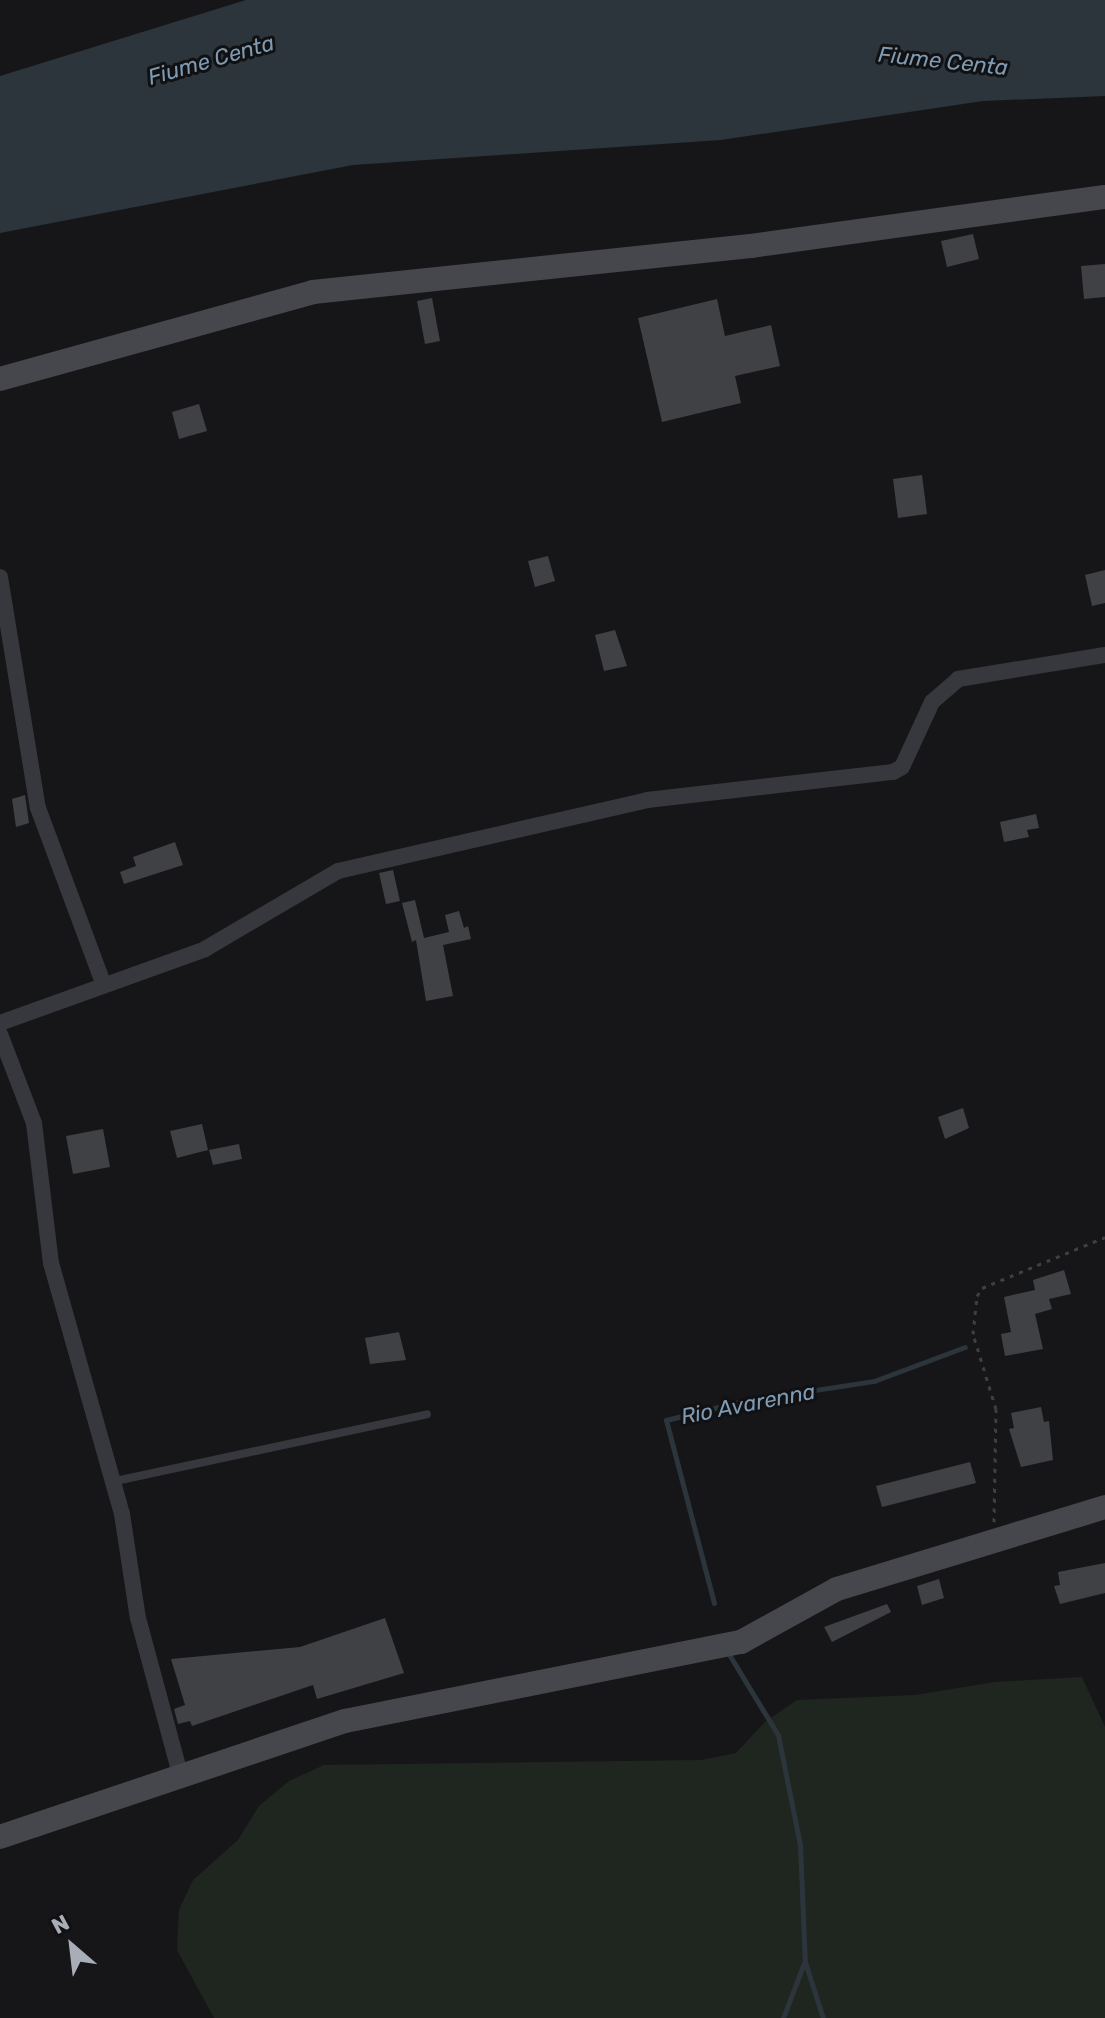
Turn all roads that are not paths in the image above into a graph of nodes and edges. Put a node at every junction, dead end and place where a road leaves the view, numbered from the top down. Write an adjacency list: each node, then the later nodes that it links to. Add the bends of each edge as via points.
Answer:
1 (1105, 197): 2 (main road, via 751,246 313,292)
2 (0, 379)
3 (0, 577): 5 (street, via 38,808)
4 (1105, 655): 5 (street, via 958,679 932,702 902,767 893,772 647,800 338,871 205,949)
5 (103, 983): 6 (street)
6 (0, 1023)
7 (0, 1034): 9 (street, via 34,1123 45,1237)
8 (427, 1414): 9 (lane)
9 (111, 1482): 11 (street, via 122,1514 138,1618)
10 (1105, 1507): 11 (main road, via 837,1589 741,1642 345,1721)
11 (181, 1777): 12 (main road)
12 (0, 1837)

